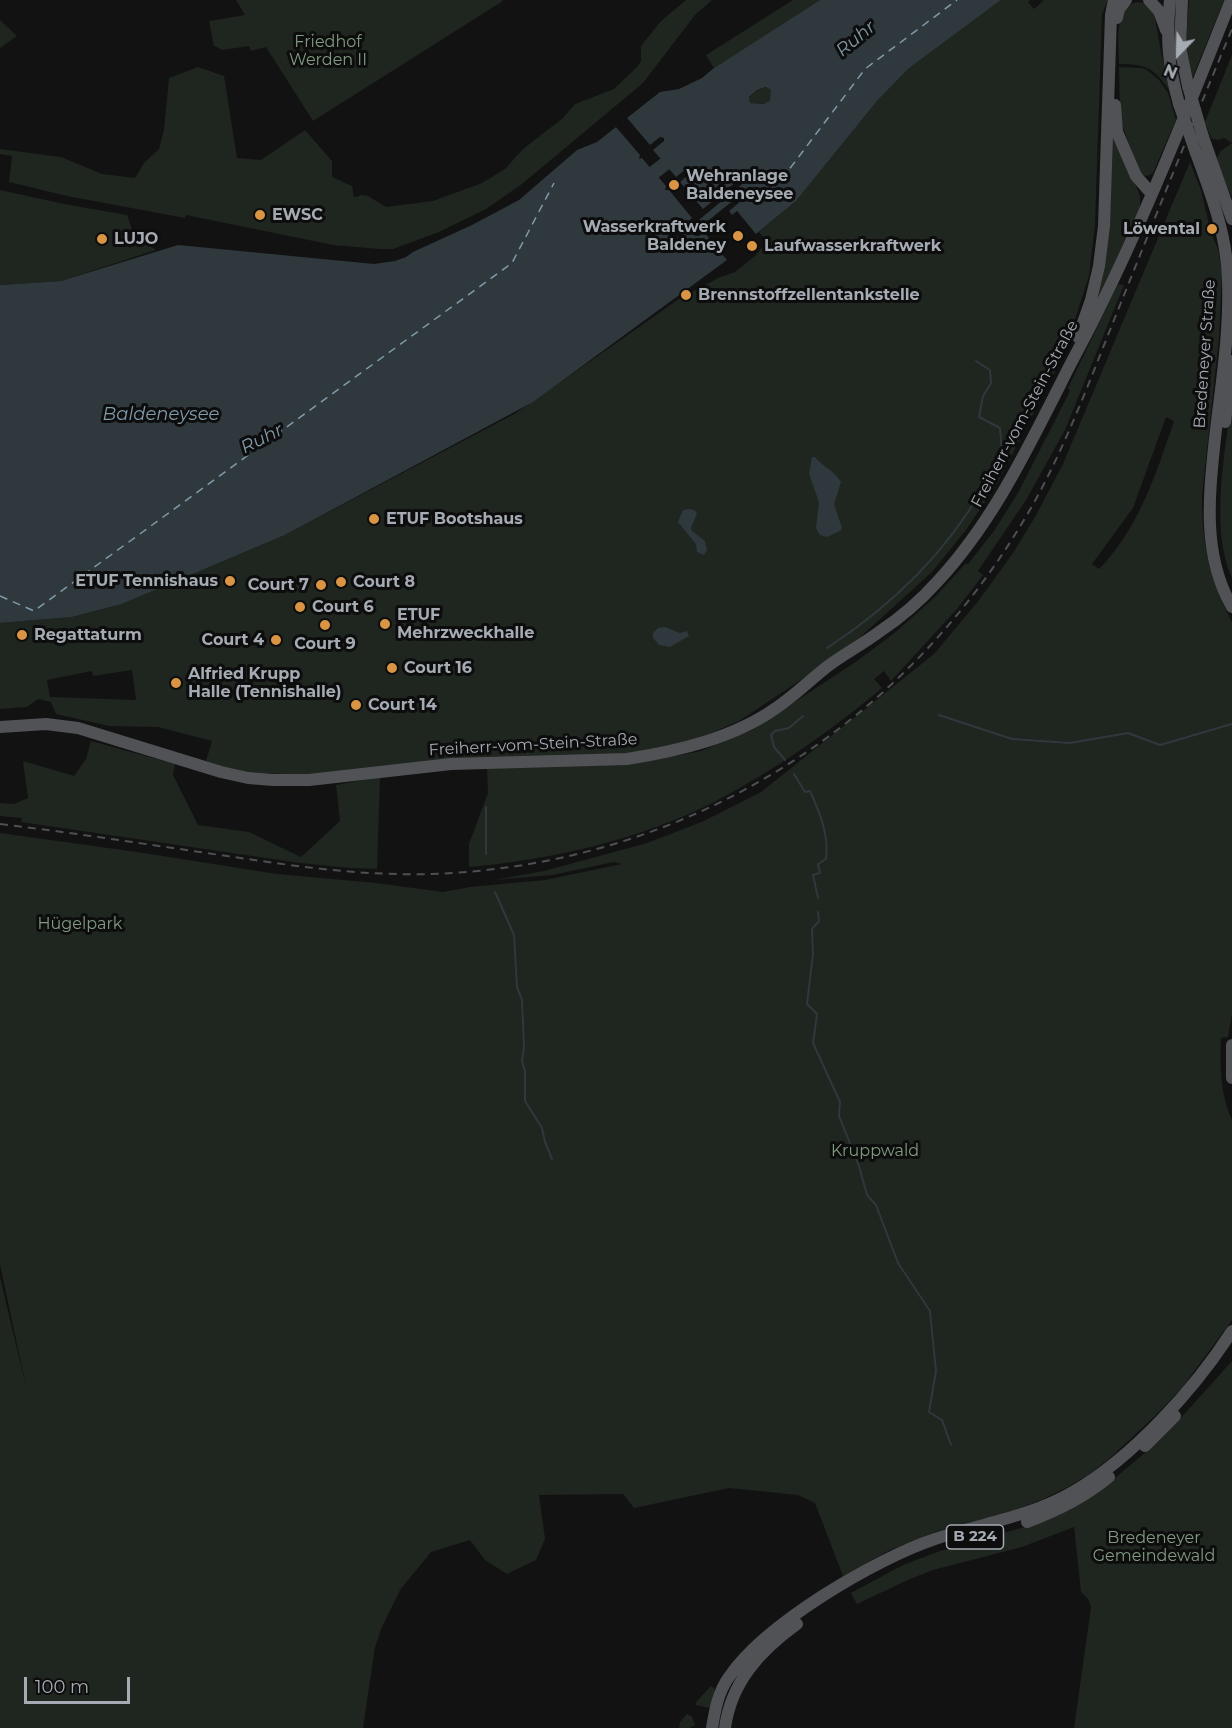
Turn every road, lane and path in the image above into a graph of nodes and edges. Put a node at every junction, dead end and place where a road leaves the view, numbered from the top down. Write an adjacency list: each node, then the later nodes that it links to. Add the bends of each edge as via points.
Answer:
1 (1114, 0): 11 (main road, via 1104,226 1091,300)
2 (1126, 0): 8 (main road, via 1117,18 1116,123 1136,176)
3 (1149, 0): 7 (main road, via 1159,11)
4 (1170, 0): 7 (main road, Bredeneyer Straße)
5 (1182, 0): 9 (main road, bridge, via 1180,47 1188,86)
6 (1231, 0): 8 (main road, Freiherr-vom-Stein-Straße)
7 (1167, 33): 13 (main road, Bredeneyer Straße, bridge, via 1179,104 1220,226 1227,259 1227,328 1209,515 1214,561)
8 (1151, 193): 11 (main road, Freiherr-vom-Stein-Straße, via 1097,315)
9 (1232, 219)
10 (1232, 361): 12 (main road, Bredeneyer Straße, via 1217,516 1222,559)
11 (1070, 365): 14 (main road, Freiherr-vom-Stein-Straße, via 1003,494 936,584 778,708 713,739 627,759 451,764 309,780 273,780 221,772 78,728 46,724)
12 (1232, 588)
13 (1232, 607)
14 (0, 728)
15 (1232, 1046): 16 (main road)
16 (1232, 1078)
17 (1232, 1331): 19 (main road, B 224, via 1182,1398 1092,1480 1017,1517 910,1549 840,1586 784,1624 747,1655 729,1677 718,1700)
18 (1232, 1344): 20 (main road, B 224, via 1164,1429 1097,1487 1018,1525 914,1556 844,1592 789,1630 744,1674 730,1703)
19 (712, 1728)
20 (725, 1728)

